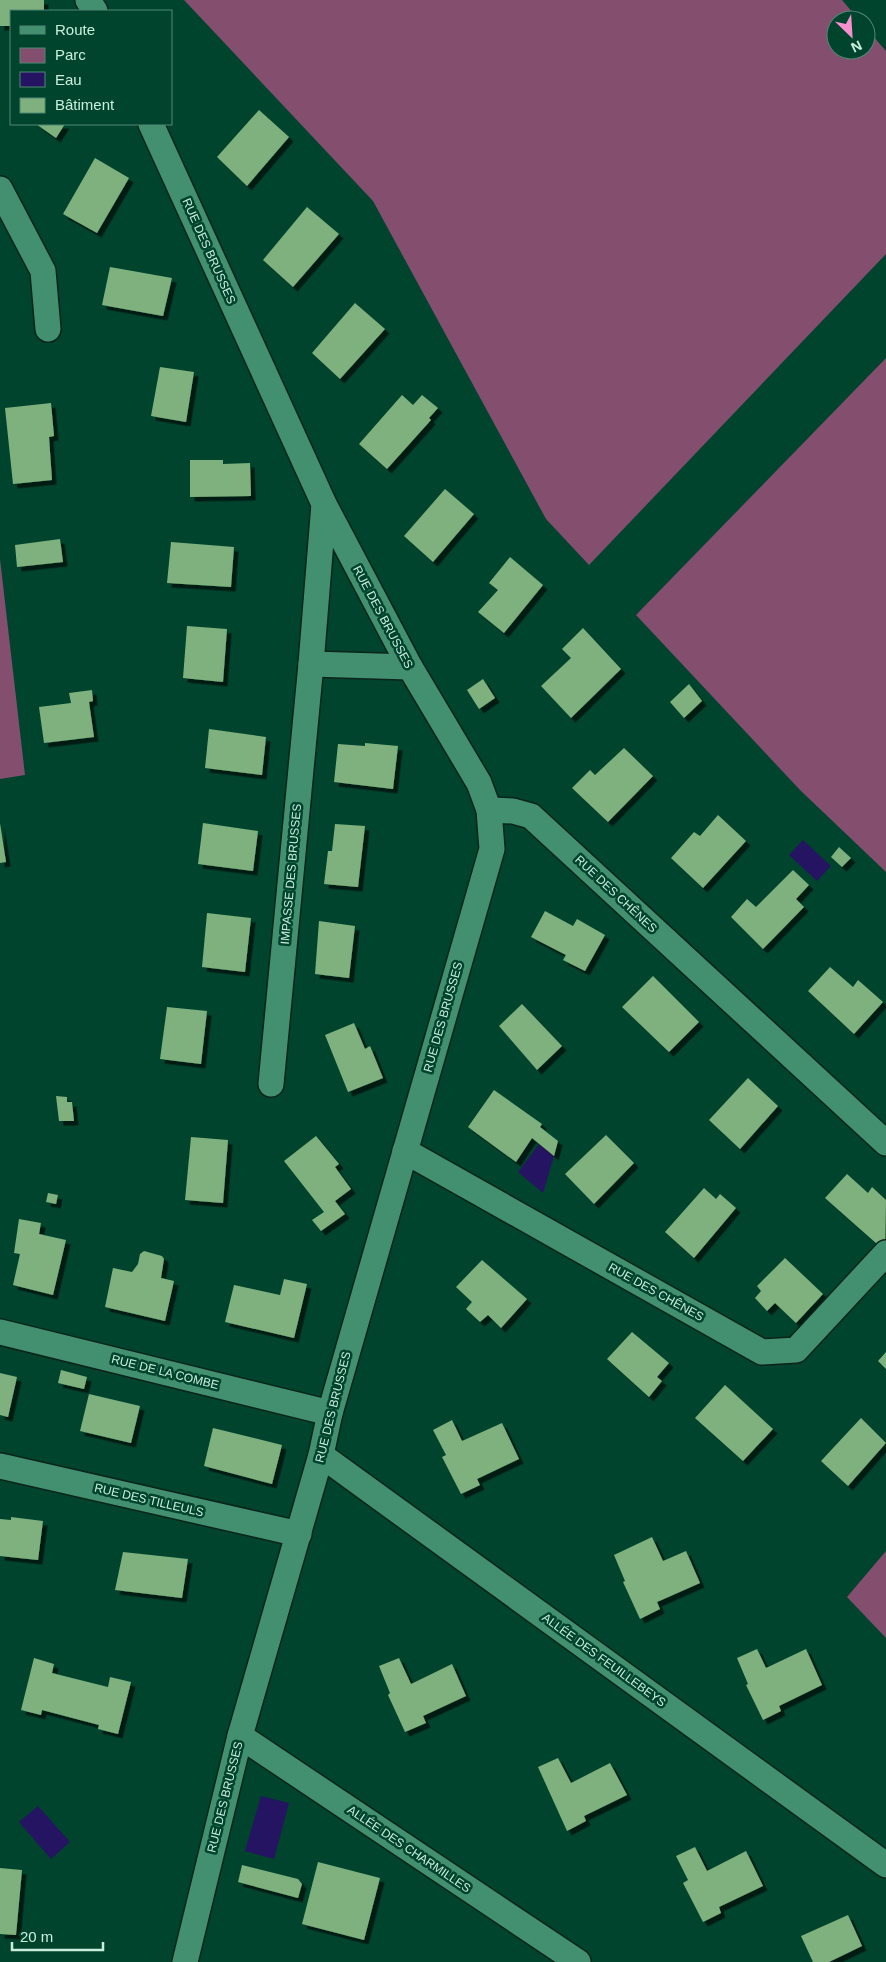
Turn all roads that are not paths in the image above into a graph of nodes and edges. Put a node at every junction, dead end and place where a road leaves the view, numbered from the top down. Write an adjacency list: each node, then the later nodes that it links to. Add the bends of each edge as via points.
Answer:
1 (152, 125): 4 (street, RUE DES BRUSSES)
2 (0, 189): 3 (street, via 43,271)
3 (48, 329)
4 (324, 504): 5 (street, IMPASSE DES BRUSSES); 6 (street, RUE DES BRUSSES)
5 (311, 664): 6 (street); 8 (street, IMPASSE DES BRUSSES)
6 (410, 667): 7 (street, RUE DES BRUSSES, via 479,783)
7 (490, 810): 9 (street, RUE DES CHÊNES, via 530,816); 10 (street, RUE DES BRUSSES, via 492,849)
8 (271, 1084)
9 (886, 1143)
10 (405, 1151): 11 (street, RUE DES CHÊNES, via 762,1352 796,1350); 13 (street, RUE DES BRUSSES)
11 (886, 1253)
12 (0, 1332): 13 (street, RUE DE LA COMBE)
13 (330, 1413): 14 (street, RUE DES BRUSSES)
14 (321, 1455): 16 (street, RUE DES BRUSSES); 18 (street, ALLÉE DES FEUILLEBEYS)
15 (0, 1466): 16 (street, RUE DES TILLEULS)
16 (298, 1534): 17 (street, RUE DES BRUSSES)
17 (240, 1736): 19 (street, RUE DES BRUSSES); 20 (street, ALLÉE DES CHARMILLES)
18 (886, 1865)
19 (185, 1962)
20 (578, 1962)

